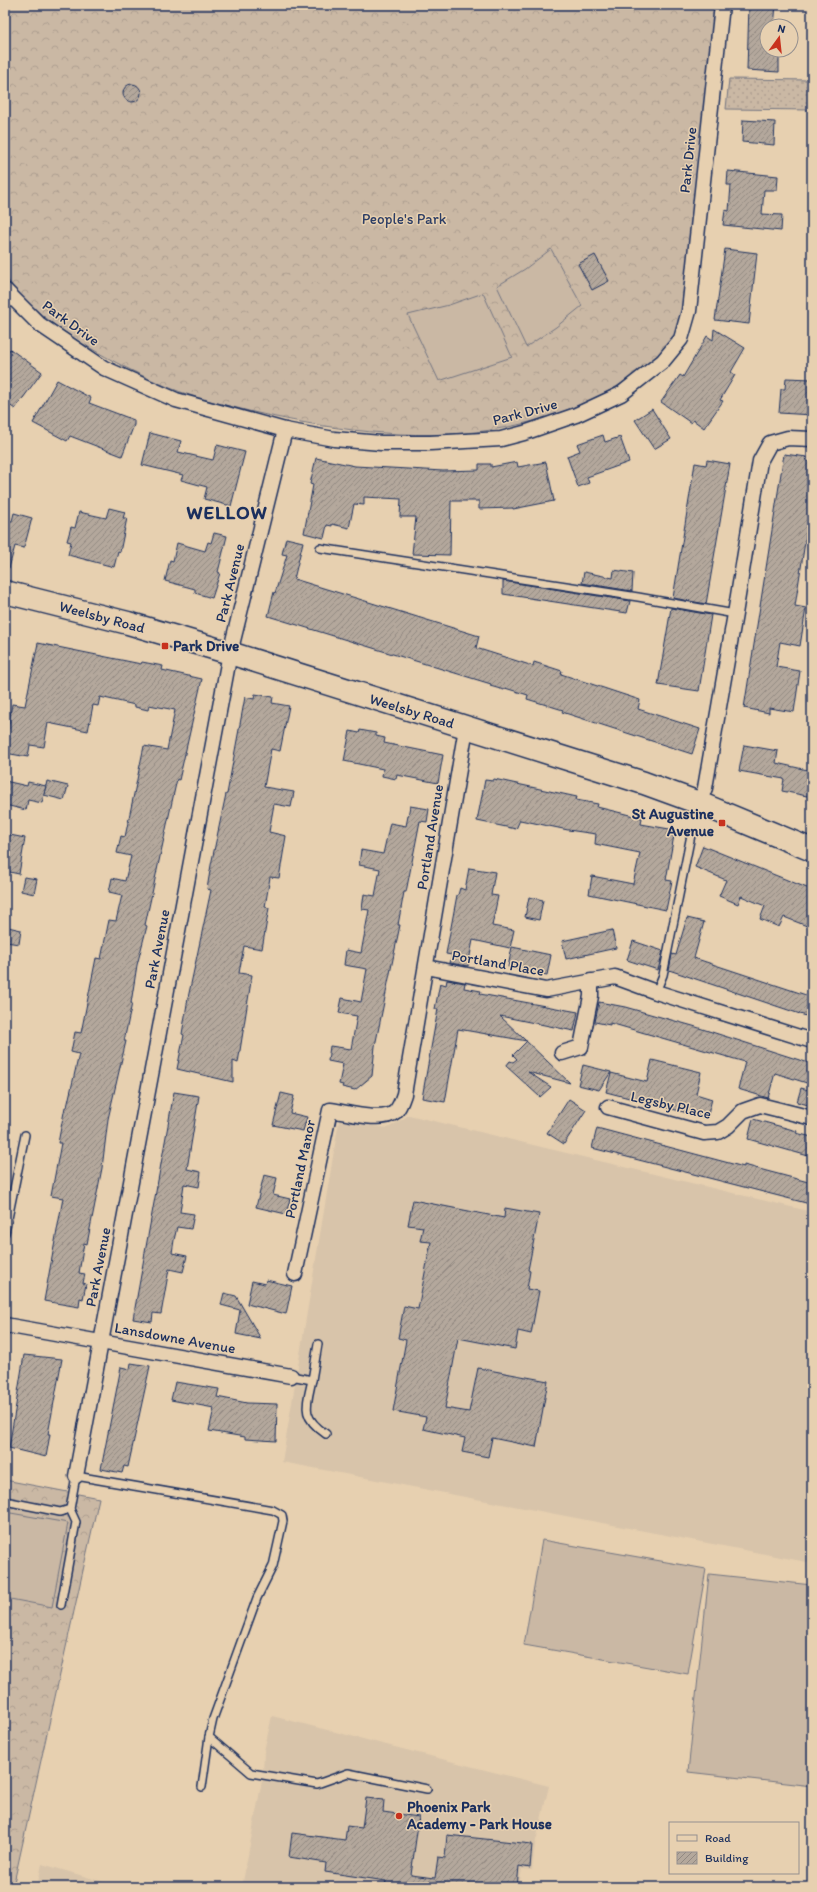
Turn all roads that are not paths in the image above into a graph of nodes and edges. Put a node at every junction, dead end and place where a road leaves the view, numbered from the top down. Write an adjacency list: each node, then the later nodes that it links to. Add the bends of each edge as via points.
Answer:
1 (722, 5): 3 (street, Park Drive, via 689,311 681,339 663,361 615,397 576,415 524,434 501,439 381,443 334,439)
2 (5, 290): 3 (street, Park Drive, via 39,324 104,368 176,400)
3 (284, 430): 8 (street, Park Avenue)
4 (812, 439): 7 (street, via 788,438 770,443 760,461)
5 (320, 548): 7 (lane)
6 (5, 592): 8 (highway, Weelsby Road, via 128,623)
7 (735, 614): 10 (street, via 705,788)
8 (230, 653): 9 (highway, Weelsby Road); 25 (street, Park Avenue)
9 (466, 728): 10 (highway, Weelsby Road, via 644,783); 13 (street, Portland Avenue)
10 (699, 803): 12 (highway, Weelsby Road)
11 (691, 835): 15 (lane, via 664,975)
12 (812, 850)
13 (426, 967): 14 (street, Portland Place, via 546,990 572,987); 18 (street, Portland Avenue)
14 (591, 981): 15 (street, Portland Place, via 615,977); 17 (street, via 591,996 582,1047)
15 (656, 992): 16 (street, Portland Place)
16 (812, 1041)
17 (562, 1053)
18 (404, 1094): 23 (street, Portland Manor, via 395,1112 378,1118 330,1110)
19 (608, 1107): 20 (street, Legsby Place, via 704,1133 718,1132 728,1126 742,1111 760,1105)
20 (812, 1118)
21 (25, 1135): 22 (lane)
22 (5, 1233)
23 (295, 1274)
24 (5, 1325): 25 (street, Lansdowne Avenue)
25 (101, 1341): 27 (street, Lansdowne Avenue); 30 (street, Park Avenue)
26 (318, 1344): 28 (lane)
27 (291, 1376): 28 (lane)
28 (312, 1380): 29 (lane, via 306,1405 307,1414 314,1426)
29 (326, 1434)
30 (76, 1476): 32 (lane); 34 (lane, via 273,1510 282,1515 283,1522 273,1566 257,1598 213,1719)
31 (5, 1501): 32 (lane, via 60,1512)
32 (70, 1509): 33 (lane, via 76,1522)
33 (62, 1605)
34 (209, 1737): 35 (lane); 36 (lane, via 251,1773 316,1784 348,1773)
35 (202, 1787)
36 (426, 1789)

